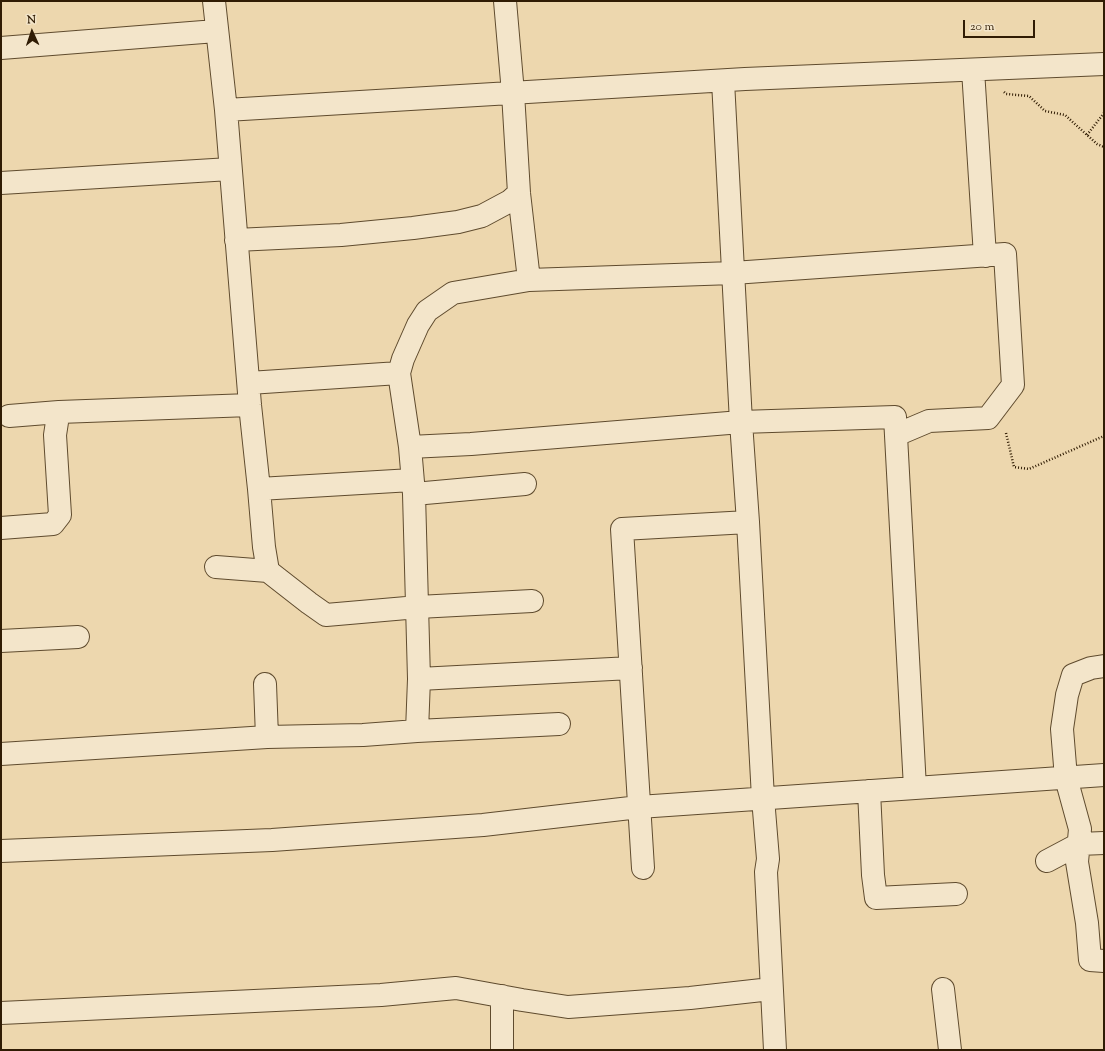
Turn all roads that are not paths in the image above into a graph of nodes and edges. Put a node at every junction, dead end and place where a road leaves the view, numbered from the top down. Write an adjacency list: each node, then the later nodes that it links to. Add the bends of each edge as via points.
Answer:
1 (214, 1): 3 (street)
2 (505, 1): 8 (street)
3 (216, 30): 4 (street); 9 (street)
4 (1, 48)
5 (1104, 64): 6 (street)
6 (973, 70): 7 (street); 14 (street)
7 (723, 80): 8 (street); 15 (street)
8 (513, 93): 9 (street); 12 (street)
9 (226, 110): 10 (street)
10 (230, 169): 11 (street); 13 (street)
11 (1, 183)
12 (519, 192): 13 (street, via 510,201 482,216 458,222 341,235); 16 (street)
13 (236, 240): 18 (street)
14 (985, 256): 15 (street); 23 (street, via 1005,254 1013,385 988,418 929,421)
15 (733, 273): 16 (street); 22 (street)
16 (529, 280): 17 (street, via 453,293 427,311 403,359)
17 (399, 373): 18 (street); 24 (street)
18 (249, 383): 19 (street)
19 (250, 405): 20 (street); 27 (street)
20 (59, 412): 21 (street); 29 (street, via 55,435 60,514 53,524)
21 (9, 416)
22 (741, 422): 23 (street, via 895,417); 24 (street); 28 (street)
23 (896, 435): 46 (street)
24 (410, 447): 26 (street)
25 (525, 484): 26 (street)
26 (413, 487): 27 (street); 33 (street)
27 (259, 488): 31 (street)
28 (748, 522): 37 (street, via 622,529); 48 (street)
29 (1, 528)
30 (216, 567): 31 (street)
31 (268, 571): 33 (street, via 326,615)
32 (532, 601): 33 (street)
33 (418, 607): 38 (street)
34 (78, 637): 35 (street)
35 (1, 641)
36 (1104, 666): 45 (street, via 1073,675 1062,729)
37 (631, 668): 38 (street); 49 (street)
38 (419, 679): 41 (street)
39 (265, 684): 42 (street)
40 (559, 724): 41 (street)
41 (417, 731): 42 (street)
42 (267, 737): 43 (street)
43 (1, 754)
44 (1104, 775): 45 (street)
45 (1066, 778): 46 (street); 51 (street, via 1080,829)
46 (915, 788): 47 (street)
47 (869, 791): 48 (street); 55 (street, via 876,898)
48 (763, 798): 49 (street); 57 (street, via 768,859 766,872)
49 (639, 807): 52 (street, via 483,825 303,838); 54 (street)
50 (1104, 843): 51 (street)
51 (1079, 844): 53 (street); 56 (street, via 1077,862 1090,960)
52 (1, 851)
53 (1047, 861)
54 (643, 868)
55 (956, 894)
56 (1104, 961)
57 (771, 988): 59 (street, via 690,998 568,1007); 62 (street)
58 (944, 990): 63 (street)
59 (502, 996): 60 (street, via 456,988 381,995); 61 (street)
60 (1, 1013)
61 (502, 1050)
62 (775, 1050)
63 (950, 1050)

